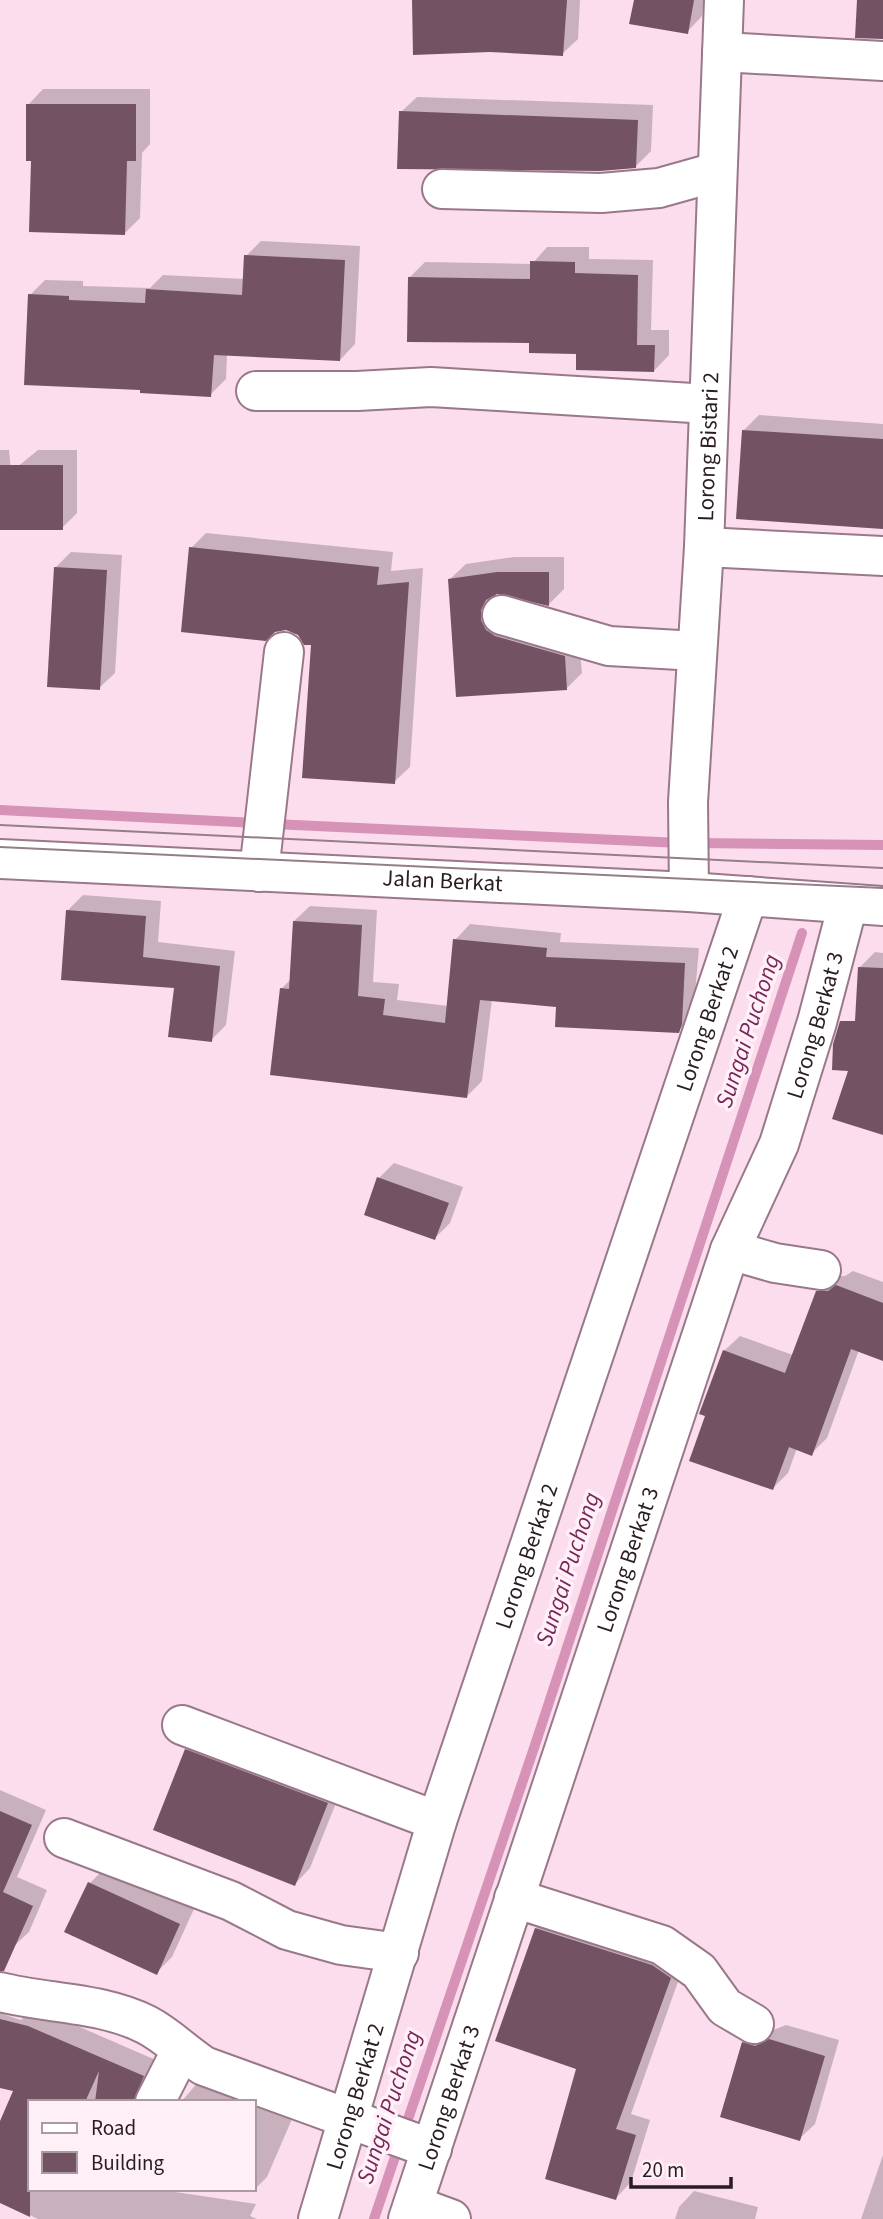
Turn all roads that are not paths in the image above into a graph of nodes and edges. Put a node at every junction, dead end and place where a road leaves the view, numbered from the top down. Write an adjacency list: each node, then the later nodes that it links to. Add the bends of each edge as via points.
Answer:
1 (724, 0): 2 (street, Lorong Bistari 2)
2 (722, 52): 3 (street); 4 (street, Lorong Bistari 2)
3 (883, 61)
4 (716, 172): 5 (street, via 659,188 601,193); 7 (street, Lorong Bistari 2)
5 (442, 189)
6 (256, 391): 7 (street, via 431,387)
7 (709, 404): 8 (street, Lorong Bistari 2)
8 (704, 547): 9 (street); 11 (street, Lorong Bistari 2)
9 (883, 556)
10 (502, 615): 11 (street, via 609,646)
11 (697, 651): 15 (street, Lorong Bistari 2)
12 (285, 652): 13 (street)
13 (263, 843): 14 (street, Jalan Berkat); 15 (street, Jalan Berkat)
14 (0, 859)
15 (688, 878): 16 (street, Jalan Berkat)
16 (748, 897): 17 (street, Jalan Berkat); 21 (street, Lorong Berkat 2)
17 (865, 905): 18 (street, Lorong Berkat 3, via 817,1022 779,1144)
18 (730, 1250): 19 (street); 23 (street, Lorong Berkat 3)
19 (821, 1270)
20 (182, 1725): 21 (street)
21 (437, 1821): 24 (street, Lorong Berkat 2)
22 (64, 1838): 24 (street, via 231,1901 287,1930 341,1945)
23 (514, 1898): 26 (street, via 662,1945 699,1971 725,2007); 30 (street, Lorong Berkat 3)
24 (400, 1953): 29 (street, Lorong Berkat 2)
25 (0, 1992): 27 (street, via 93,2007 145,2024)
26 (754, 2024)
27 (181, 2051): 28 (street); 29 (street, via 204,2066)
28 (156, 2100)
29 (359, 2121): 30 (street); 32 (street, Lorong Berkat 2)
30 (426, 2147): 31 (street, Lorong Berkat 3)
31 (410, 2212): 33 (street)
32 (318, 2219)
33 (451, 2219)

